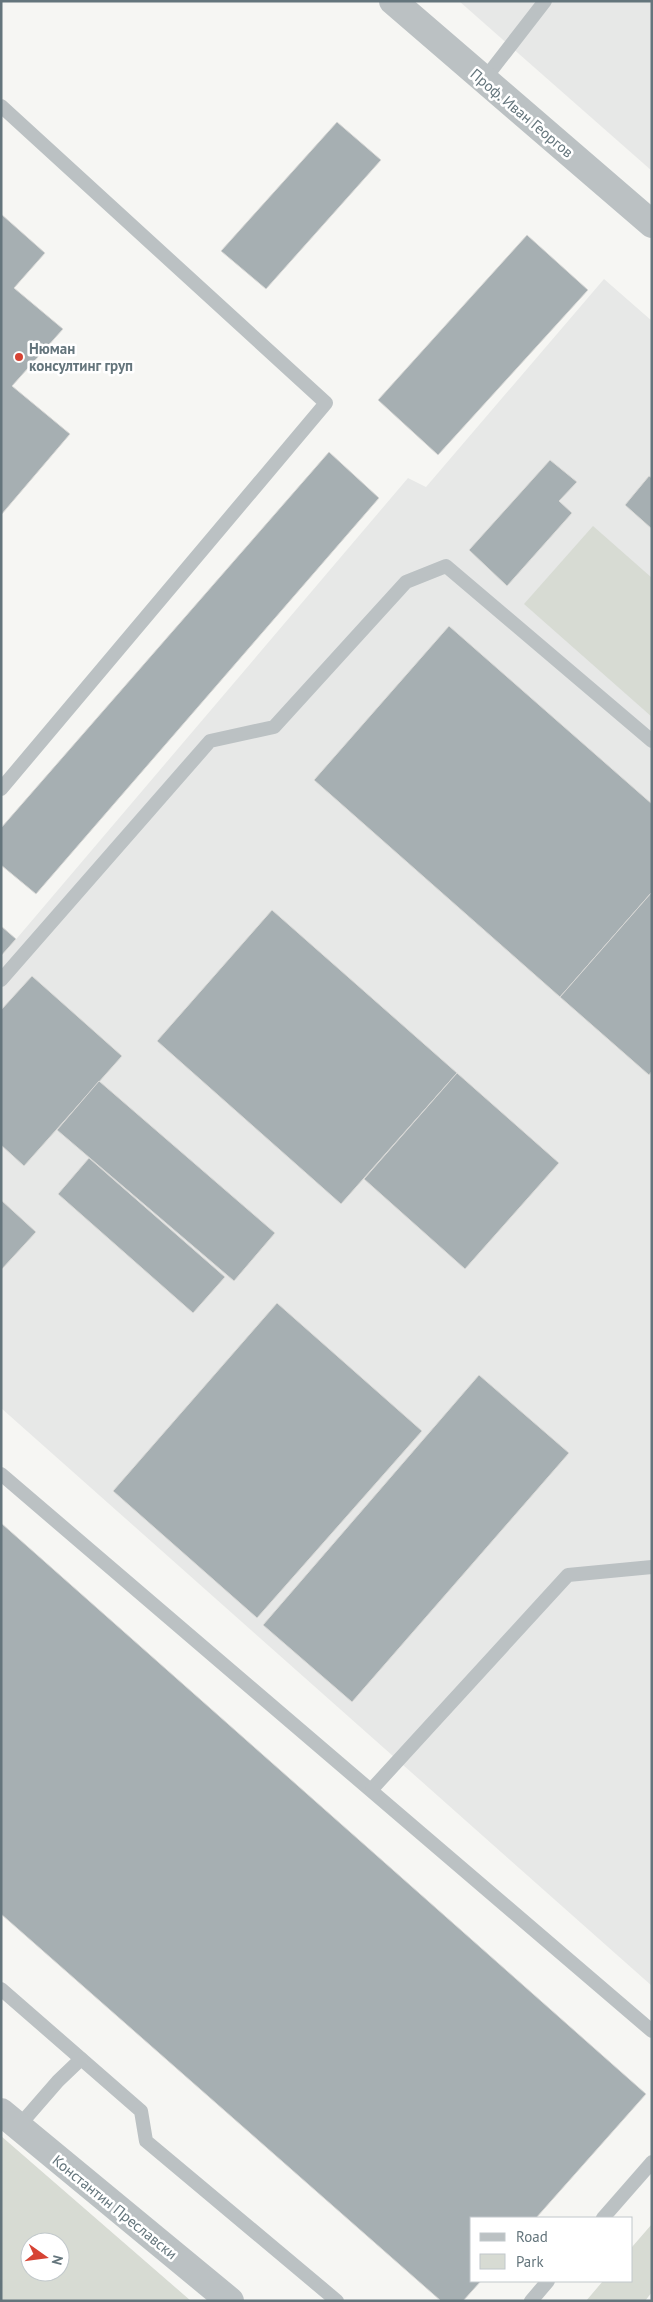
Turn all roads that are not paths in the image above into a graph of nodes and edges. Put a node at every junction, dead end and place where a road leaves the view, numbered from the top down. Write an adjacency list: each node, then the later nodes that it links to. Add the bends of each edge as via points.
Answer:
1 (393, 1): 3 (street, Проф. Иван Георгов)
2 (545, 1): 3 (lane)
3 (483, 81): 5 (street, Проф. Иван Георгов)
4 (1, 106): 7 (lane, via 326,403)
5 (652, 224)
6 (652, 741): 8 (lane, via 446,566 406,582 274,727 210,741)
7 (1, 789)
8 (1, 980)
9 (1, 1474): 11 (lane)
10 (652, 1567): 11 (lane, via 568,1575)
11 (372, 1790): 13 (lane)
12 (1, 1989): 14 (lane)
13 (652, 2031)
14 (81, 2059): 15 (lane); 20 (lane, via 141,2111 146,2141)
15 (10, 2120): 19 (street, Константин Преславски)
16 (652, 2162): 17 (lane)
17 (604, 2217)
18 (547, 2282): 21 (lane)
19 (230, 2301)
20 (337, 2301)
21 (530, 2301)

